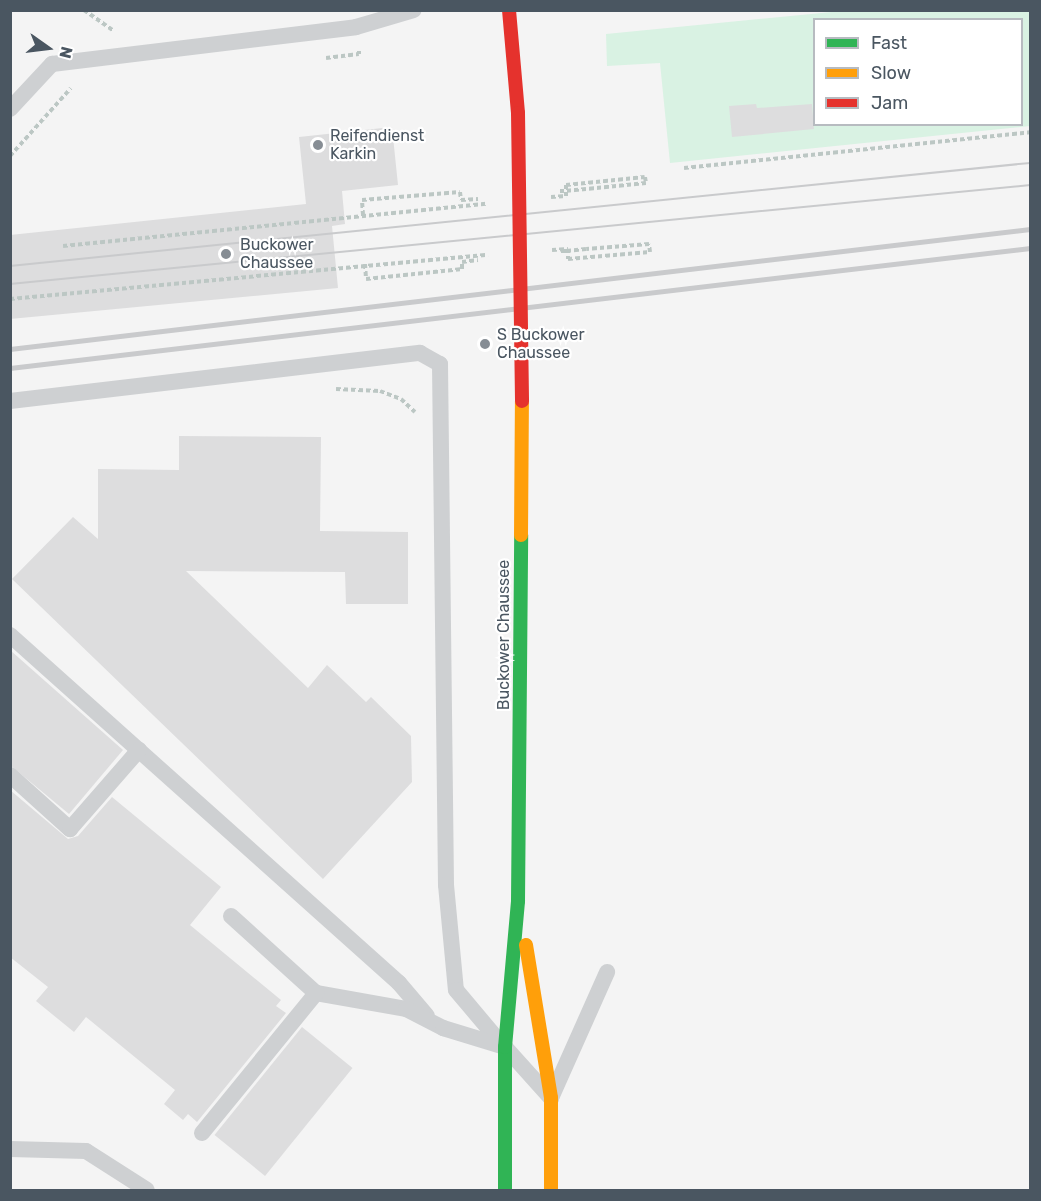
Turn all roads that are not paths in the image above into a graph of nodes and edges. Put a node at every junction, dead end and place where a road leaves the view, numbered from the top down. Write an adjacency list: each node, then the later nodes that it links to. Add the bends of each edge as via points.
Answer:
1 (414, 10): 3 (lane, via 356,27 52,64)
2 (509, 10): 8 (main road, Buckower Chaussee, bridge, via 518,113 522,401)
3 (10, 109)
4 (10, 401): 13 (lane, via 420,353 440,364 447,897 456,990)
5 (10, 635): 6 (lane)
6 (139, 750): 7 (lane, via 70,829); 12 (lane, via 399,983)
7 (10, 775)
8 (518, 901): 13 (main road, Buckower Chaussee); 14 (main road, Buckower Chaussee)
9 (231, 916): 11 (lane)
10 (607, 972): 14 (lane)
11 (316, 993): 12 (lane); 15 (lane)
12 (427, 1016): 13 (lane, via 443,1028)
13 (505, 1047): 14 (lane); 18 (main road, Buckower Chaussee)
14 (551, 1098): 19 (main road, Buckower Chaussee)
15 (202, 1133)
16 (10, 1149): 17 (lane, via 86,1151)
17 (147, 1191)
18 (505, 1191)
19 (551, 1191)

